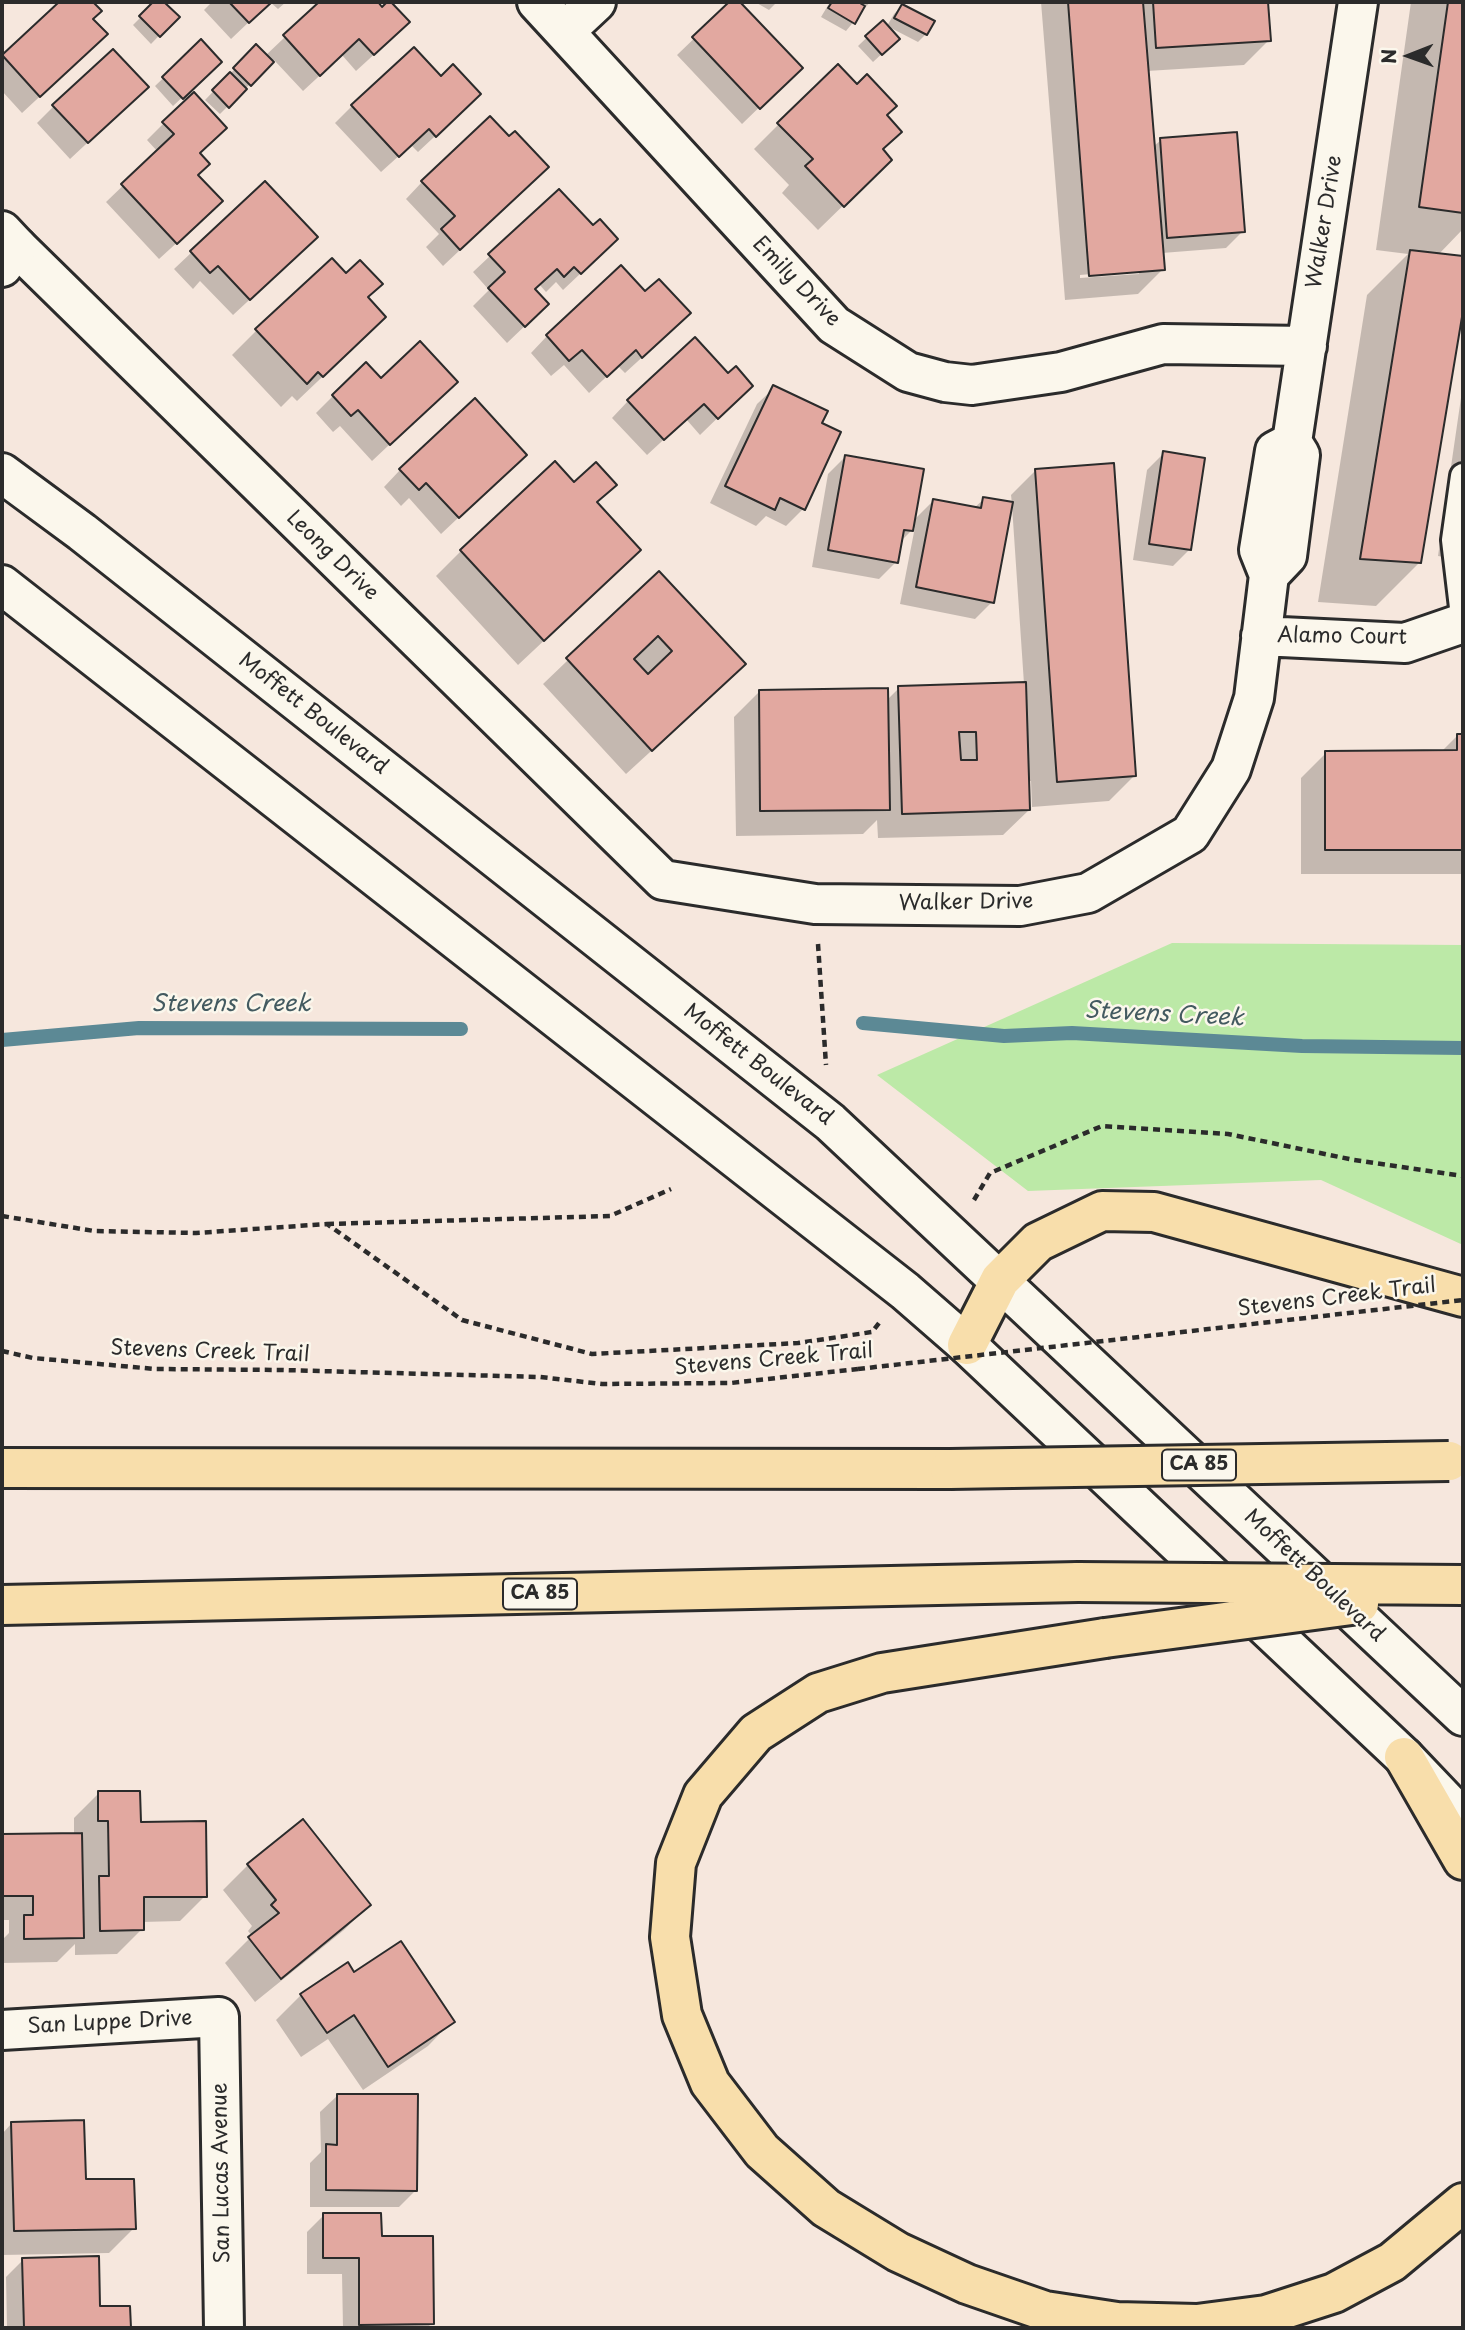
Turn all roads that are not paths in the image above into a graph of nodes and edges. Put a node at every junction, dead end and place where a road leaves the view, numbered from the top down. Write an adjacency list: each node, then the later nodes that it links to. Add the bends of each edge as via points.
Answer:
1 (537, 2): 4 (street, Emily Drive)
2 (596, 2): 4 (street)
3 (1359, 2): 6 (street, Walker Drive)
4 (565, 31): 6 (street, Emily Drive, via 834,326 908,372 972,385 1061,372 1163,344)
5 (7, 248): 13 (street, Leong Drive)
6 (1307, 346): 12 (street, Walker Drive, via 1292,442 1275,452 1259,550 1269,575)
7 (2, 473): 14 (street, Moffett Boulevard, via 830,1122)
8 (1463, 476): 10 (lane, via 1454,540)
9 (2, 585): 16 (street, via 905,1291)
10 (1463, 616)
11 (1463, 622): 12 (street, Alamo Court, via 1405,643)
12 (1261, 636): 13 (street, Walker Drive, via 1254,698 1231,769 1190,834 1088,893 1020,906 815,904)
13 (663, 880)
14 (1000, 1280): 15 (highway, via 1038,1242 1102,1211 1154,1212); 16 (highway); 21 (street, Moffett Boulevard)
15 (1463, 1298)
16 (967, 1345): 22 (street)
17 (1456, 1461): 18 (highway, CA 85, bridge, via 950,1469)
18 (2, 1468)
19 (1463, 1587): 20 (highway, CA 85, bridge, via 1078,1582); 28 (highway, bridge, via 882,1673 818,1693 757,1733 703,1795 676,1863 670,1937 682,2015 710,2083 762,2151 825,2208 898,2252 967,2284 1045,2311 1117,2322 1184,2323 1266,2315 1334,2293 1392,2262)
20 (2, 1605)
21 (1463, 1716)
22 (1404, 1757): 23 (street); 24 (highway)
23 (1463, 1819)
24 (1463, 1860)
25 (219, 2017): 26 (street, San Luppe Drive); 29 (street, San Lucas Avenue)
26 (2, 2029)
27 (1463, 2187): 28 (highway)
28 (1453, 2212)
29 (224, 2328)

